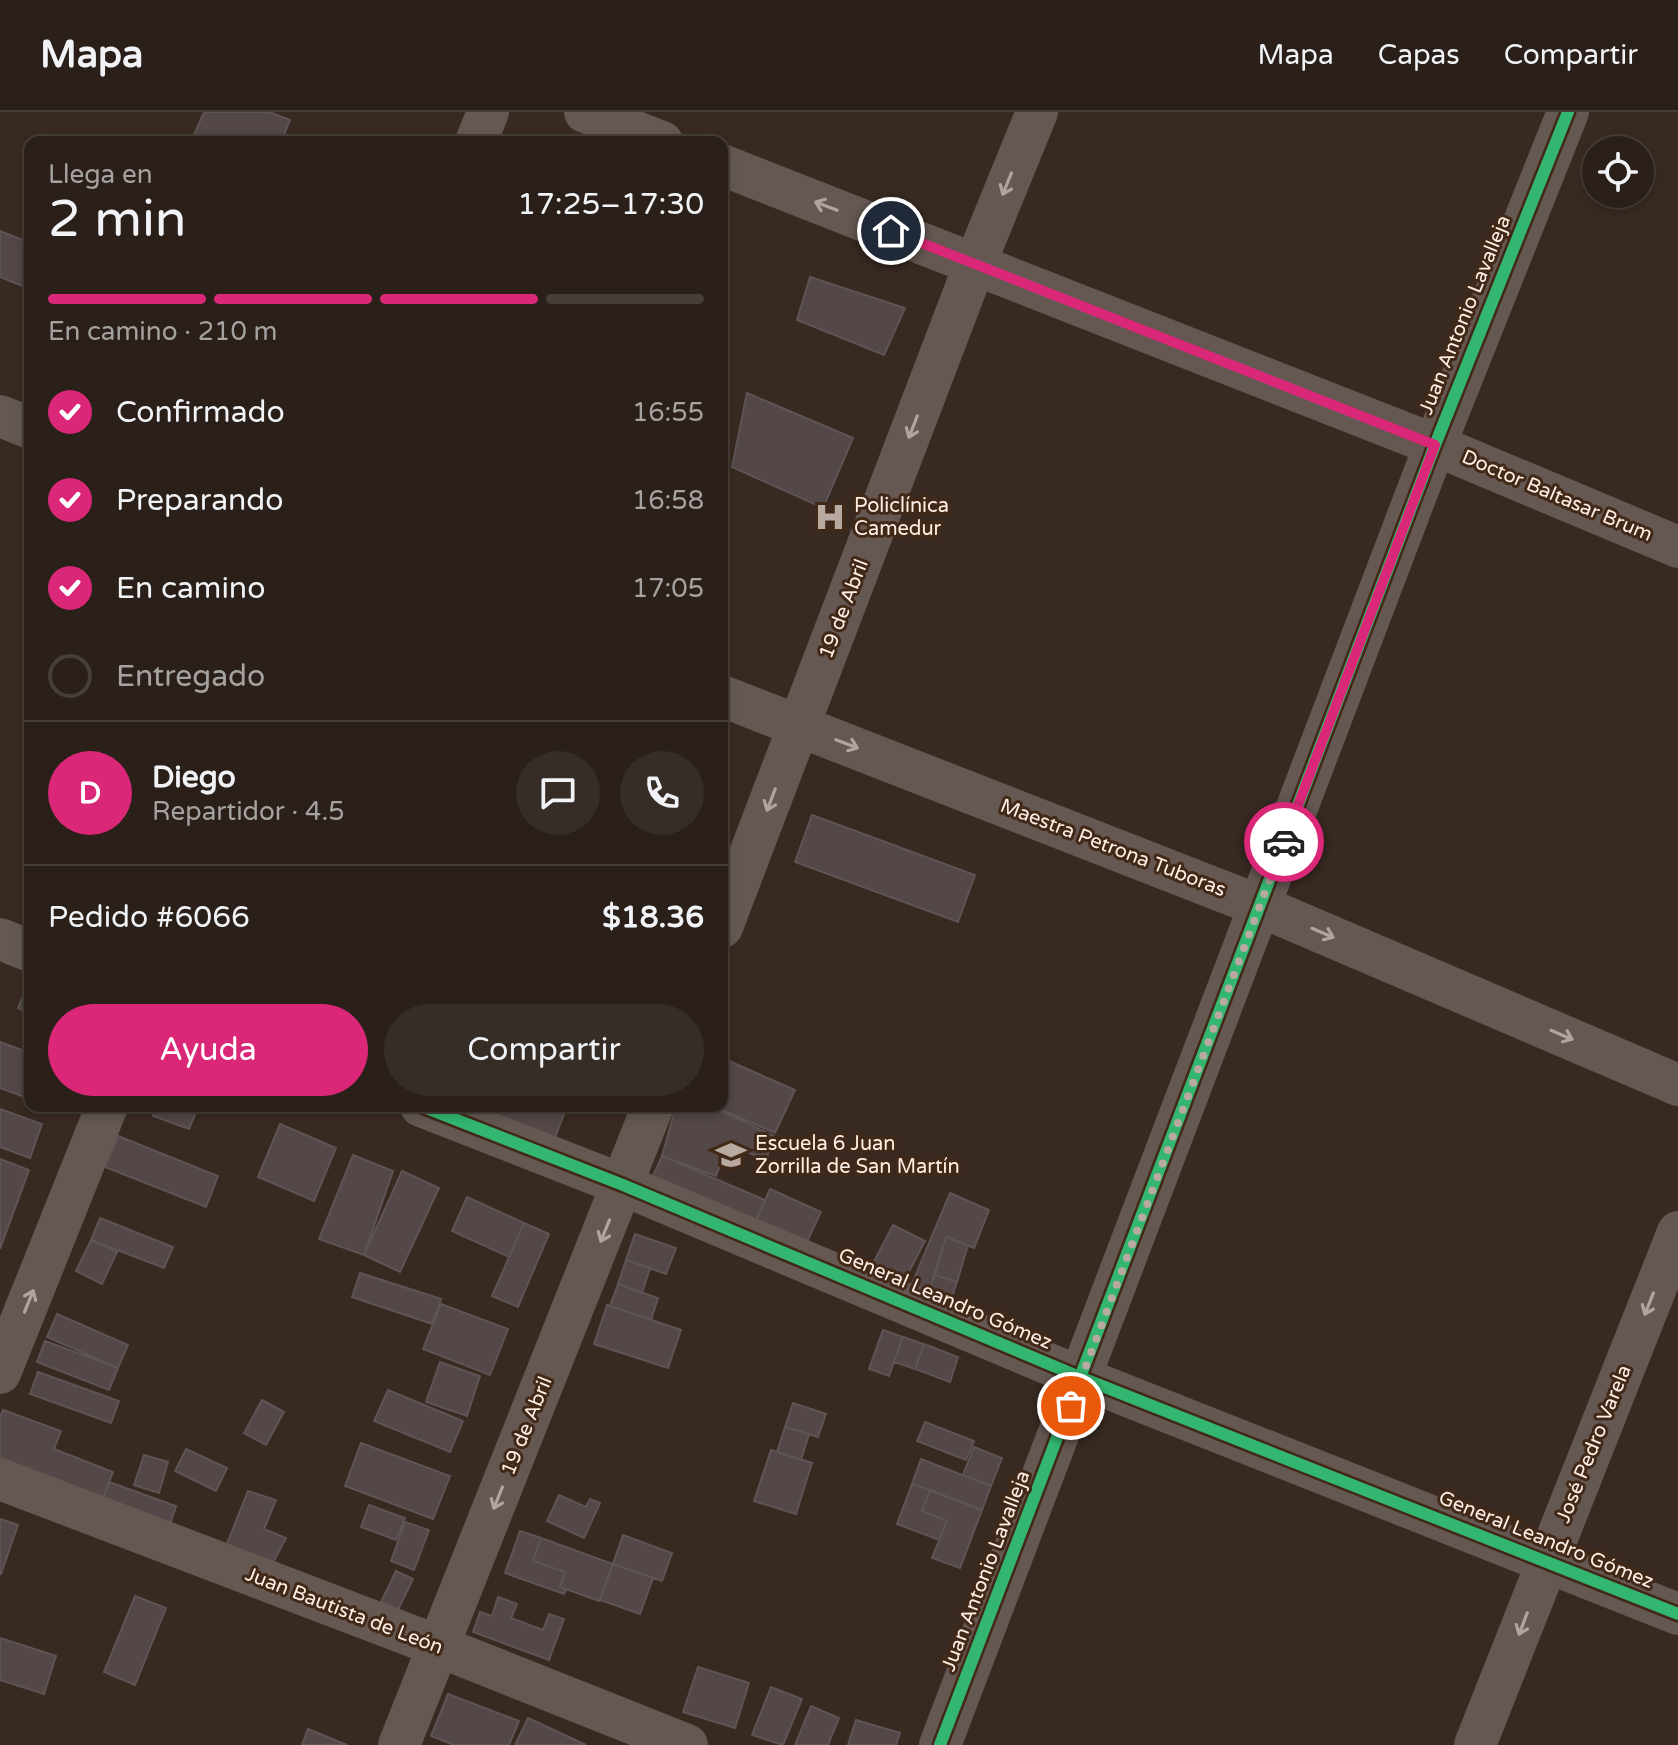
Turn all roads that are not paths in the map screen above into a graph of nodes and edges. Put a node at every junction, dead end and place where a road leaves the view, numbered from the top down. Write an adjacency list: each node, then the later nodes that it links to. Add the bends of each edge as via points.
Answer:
1 (488, 112): 5 (street)
2 (585, 112): 6 (street)
3 (1037, 112): 8 (street, 19 de Abril, one-way to 8)
4 (1568, 112): 11 (street, Juan Antonio Lavalleja)
5 (478, 136)
6 (647, 136)
7 (728, 167): 8 (street, Doctor Baltasar Brum, one-way to 7)
8 (975, 264): 11 (street, Doctor Baltasar Brum); 14 (street, 19 de Abril, one-way to 14)
9 (0, 416): 10 (street)
10 (24, 426)
11 (1435, 445): 12 (street, Doctor Baltasar Brum); 15 (street, Juan Antonio Lavalleja)
12 (1678, 547)
13 (728, 698): 14 (street, Maestra Petrona Tuboras)
14 (799, 726): 15 (street, Maestra Petrona Tuboras, one-way to 15); 16 (street, 19 de Abril, one-way to 16)
15 (1260, 906): 19 (street, Maestra Petrona Tuboras, one-way to 19); 26 (street, Juan Antonio Lavalleja)
16 (728, 911)
17 (0, 939): 18 (street)
18 (24, 949)
19 (1678, 1085)
20 (105, 1112): 25 (street, one-way to 20)
21 (436, 1112): 23 (street, General Leandro Gómez)
22 (651, 1112): 23 (street, 19 de Abril)
23 (623, 1185): 26 (street, General Leandro Gómez); 30 (street, 19 de Abril, one-way to 30)
24 (1678, 1232): 28 (street, José Pedro Varela, one-way to 28)
25 (0, 1373)
26 (1082, 1378): 28 (street, General Leandro Gómez); 33 (street, Juan Antonio Lavalleja)
27 (0, 1479): 30 (street, Juan Bautista de León)
28 (1547, 1562): 29 (street, General Leandro Gómez); 34 (street, José Pedro Varela, one-way to 34)
29 (1678, 1614)
30 (438, 1646): 31 (street, 19 de Abril); 32 (street, Juan Bautista de León)
31 (399, 1745)
32 (687, 1745)
33 (940, 1745)
34 (1475, 1745)

